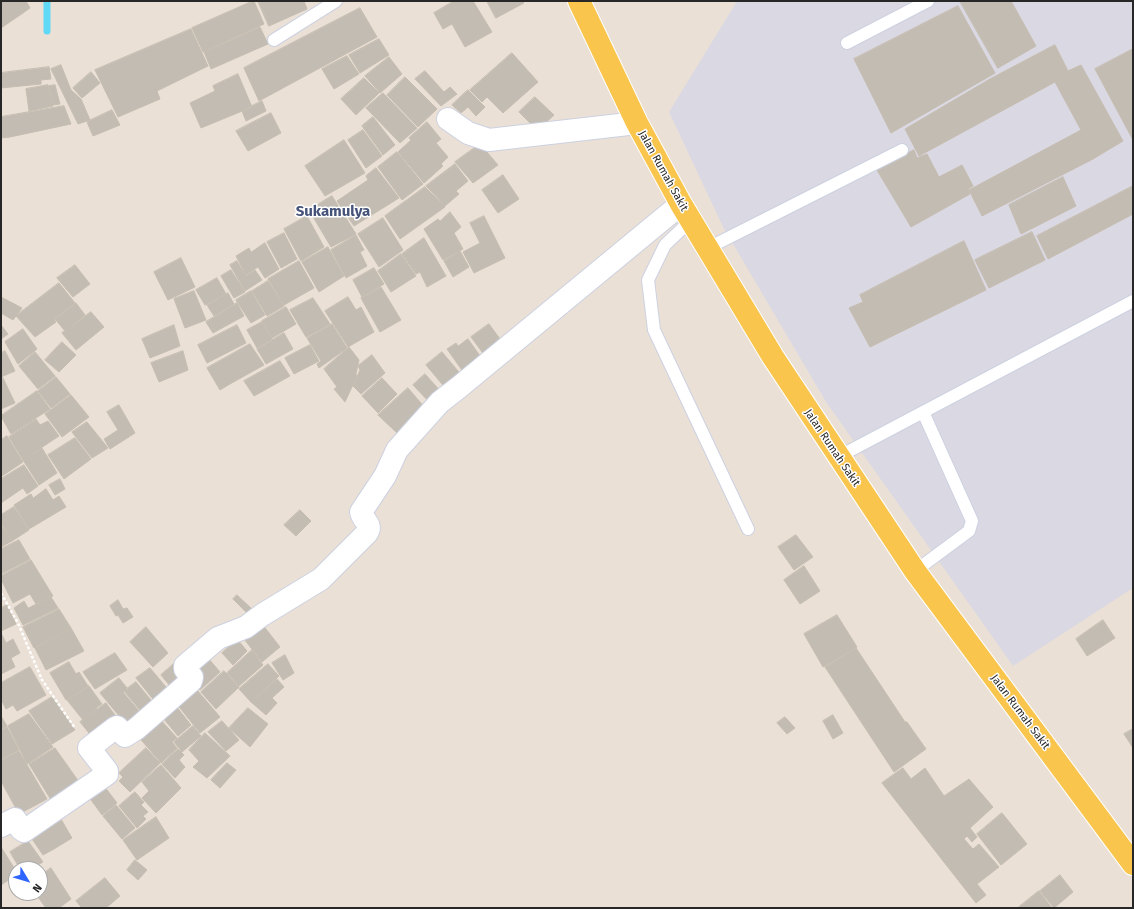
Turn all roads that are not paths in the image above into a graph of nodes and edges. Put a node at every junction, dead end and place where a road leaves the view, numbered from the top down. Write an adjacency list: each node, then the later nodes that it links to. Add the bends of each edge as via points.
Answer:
1 (336, 1): 4 (lane)
2 (579, 1): 7 (main road, Jalan Rumah Sakit)
3 (928, 1): 5 (lane)
4 (274, 40)
5 (847, 43)
6 (448, 119): 7 (street, via 468,133 489,140)
7 (637, 124): 9 (main road, Jalan Rumah Sakit)
8 (902, 150): 10 (lane)
9 (686, 212): 10 (main road, Jalan Rumah Sakit); 14 (lane, via 665,245 648,280 654,330); 16 (street, via 440,402 397,450 385,476 361,512 369,526 367,533 321,579 246,627 218,638 185,666 192,676 190,681 136,729 125,736 117,727 89,748 107,774 24,831 15,818)
10 (708, 248): 13 (main road, Jalan Rumah Sakit, via 773,357)
11 (1133, 301): 12 (lane)
12 (923, 412): 13 (lane); 15 (lane, via 972,521 969,531)
13 (838, 457): 15 (main road, Jalan Rumah Sakit)
14 (748, 529)
15 (915, 571): 17 (main road, Jalan Rumah Sakit)
16 (1, 826)
17 (1133, 864)

